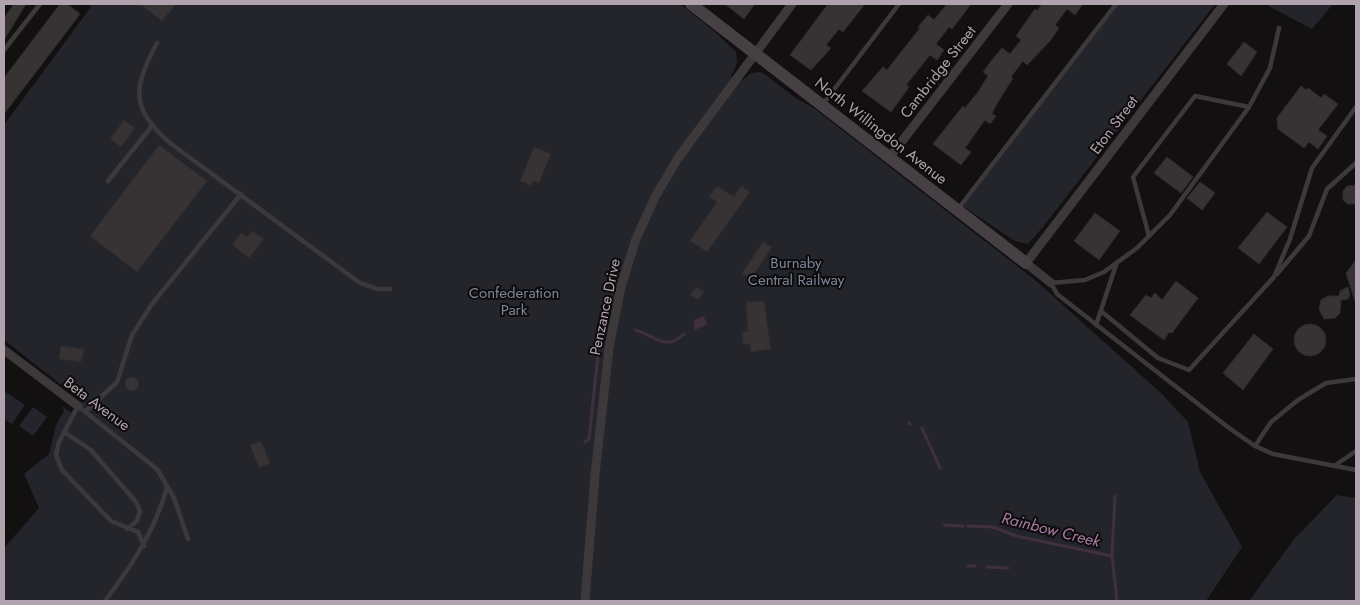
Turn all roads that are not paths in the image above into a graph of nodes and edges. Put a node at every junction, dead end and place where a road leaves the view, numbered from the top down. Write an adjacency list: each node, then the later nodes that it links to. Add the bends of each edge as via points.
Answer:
1 (40, 4): 10 (lane)
2 (691, 4): 11 (street, North Willingdon Avenue)
3 (792, 4): 11 (street, Penzance Drive)
4 (899, 4): 12 (lane)
5 (1008, 4): 16 (street, Cambridge Street)
6 (1116, 4): 20 (lane)
7 (1224, 4): 23 (street, Eton Street)
8 (1279, 28): 13 (lane, via 1270,68)
9 (157, 43): 15 (lane, via 140,84 142,109)
10 (4, 50)
11 (754, 53): 12 (street, North Willingdon Avenue); 42 (street, Penzance Drive, via 662,183 630,256 608,353 594,475)
12 (822, 106): 16 (street, North Willingdon Avenue)
13 (1250, 107): 21 (lane, via 1170,215); 21 (lane, via 1195,96 1133,177)
14 (1356, 107): 24 (lane, via 1312,168 1290,239)
15 (151, 127): 18 (lane); 19 (lane)
16 (889, 158): 20 (street, North Willingdon Avenue)
17 (1356, 163): 24 (lane, via 1326,189 1308,236)
18 (108, 181)
19 (240, 194): 26 (lane, via 360,283); 31 (lane, via 177,270 137,327 117,382)
20 (957, 210): 23 (street, North Willingdon Avenue)
21 (1149, 236): 22 (lane)
22 (1118, 262): 25 (lane, via 1085,280); 27 (lane)
23 (1026, 263): 25 (street, North Willingdon Avenue)
24 (1274, 277): 27 (lane, via 1189,370 1158,358)
25 (1051, 283): 28 (lane, via 1057,294)
26 (390, 289)
27 (1101, 311): 28 (lane)
28 (1096, 325): 33 (lane)
29 (4, 350): 31 (street, Beta Avenue)
30 (1356, 379): 33 (lane, via 1326,383 1298,400 1271,422)
31 (82, 409): 32 (lane); 37 (lane, Beta Avenue, via 157,469)
32 (64, 432): 38 (lane, via 56,455 62,470 110,520); 38 (lane, via 91,450 133,496 140,511 136,521)
33 (1255, 446): 35 (lane, via 1273,454)
34 (1356, 451): 35 (lane)
35 (1334, 466): 36 (lane)
36 (1356, 470)
37 (167, 487): 39 (lane, Beta Avenue, via 180,511); 40 (lane, via 161,512)
38 (127, 529): 40 (lane, via 138,532)
39 (188, 539)
40 (144, 546): 41 (lane)
41 (105, 601)
42 (585, 601)

